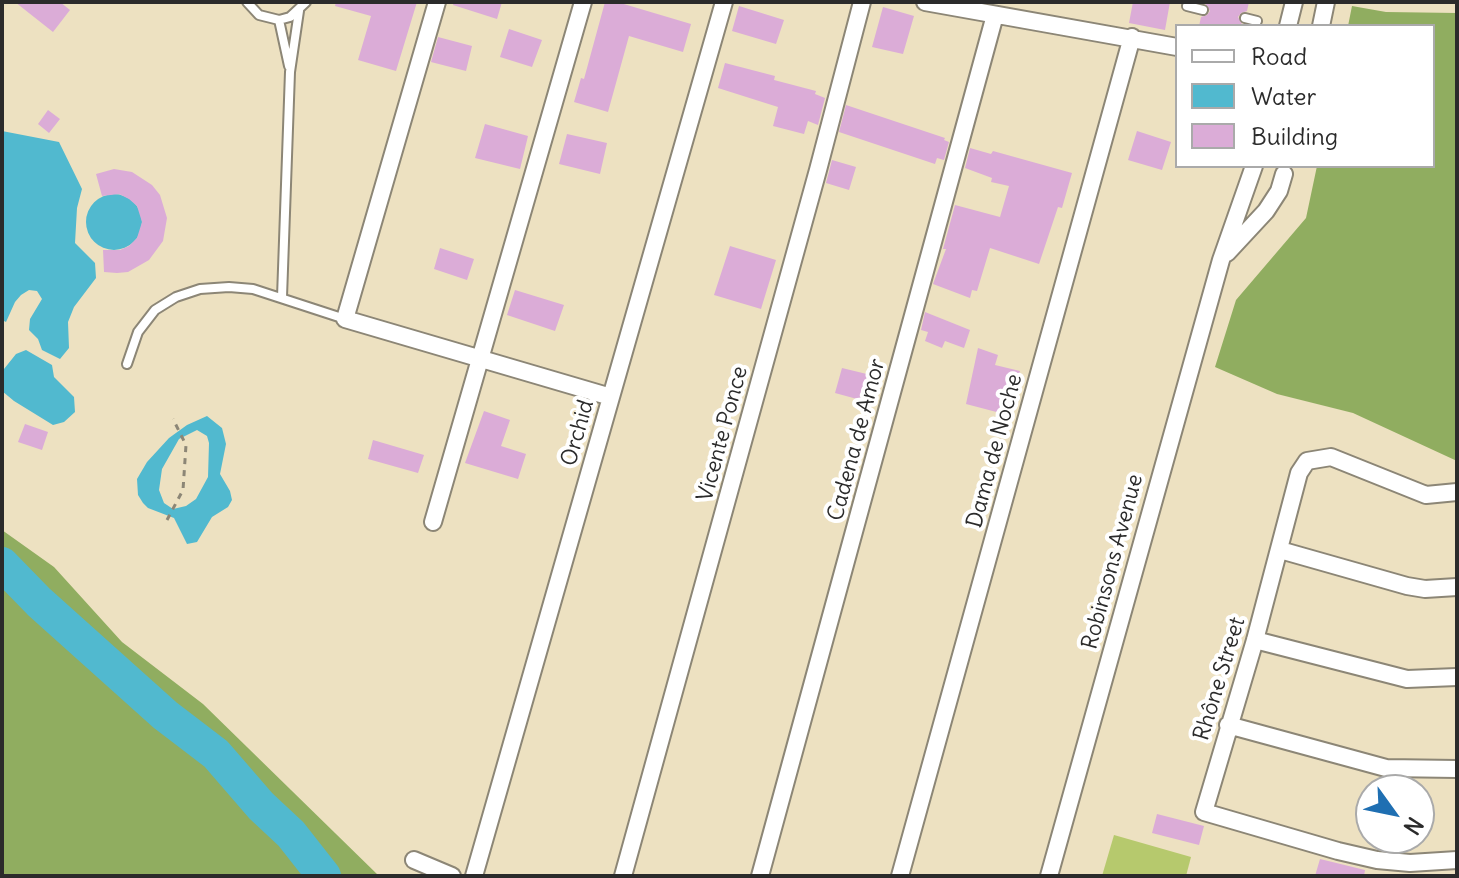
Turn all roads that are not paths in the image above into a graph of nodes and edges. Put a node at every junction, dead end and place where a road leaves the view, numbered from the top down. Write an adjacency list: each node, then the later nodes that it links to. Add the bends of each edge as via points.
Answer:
1 (247, 2): 15 (lane, via 259,15)
2 (306, 2): 12 (lane)
3 (437, 2): 26 (street)
4 (583, 2): 27 (street)
5 (724, 2): 29 (street, Orchid)
6 (862, 2): 42 (street, Vicente Ponce)
7 (925, 2): 13 (street)
8 (1294, 2): 17 (street)
9 (1326, 2): 18 (street)
10 (1187, 6): 11 (lane)
11 (1203, 10)
12 (299, 11): 15 (lane); 21 (lane)
13 (995, 15): 19 (street); 43 (street, Cadena de Amor)
14 (1245, 18): 16 (lane)
15 (279, 20): 21 (lane)
16 (1257, 21)
17 (1288, 24)
18 (1321, 24)
19 (1132, 37): 20 (street); 44 (street, Dama de Noche)
20 (1175, 47)
21 (290, 72): 25 (lane)
22 (1253, 168): 24 (street, Robinsons Avenue)
23 (1284, 174): 24 (street, Robinsons Avenue, via 1266,211)
24 (1221, 260): 45 (street, Robinsons Avenue)
25 (282, 297): 26 (lane); 28 (lane, via 229,287 176,297 145,320)
26 (345, 319): 27 (street)
27 (480, 359): 29 (street); 31 (street)
28 (127, 364)
29 (611, 397): 41 (street, Orchid)
30 (1457, 492): 32 (street, Rhône Street, via 1426,495 1331,457 1318,457 1307,461 1299,473)
31 (433, 522)
32 (1280, 550): 33 (street, via 1407,586); 34 (street, Rhône Street)
33 (1457, 587)
34 (1255, 640): 35 (street, via 1407,679); 36 (street, Rhône Street)
35 (1457, 677)
36 (1228, 725): 37 (street, via 1386,768); 39 (street, Rhône Street, via 1204,812 1377,860)
37 (1457, 769)
38 (414, 860): 40 (street)
39 (1457, 860)
40 (452, 876)
41 (474, 876)
42 (623, 876)
43 (760, 876)
44 (900, 876)
45 (1049, 876)

